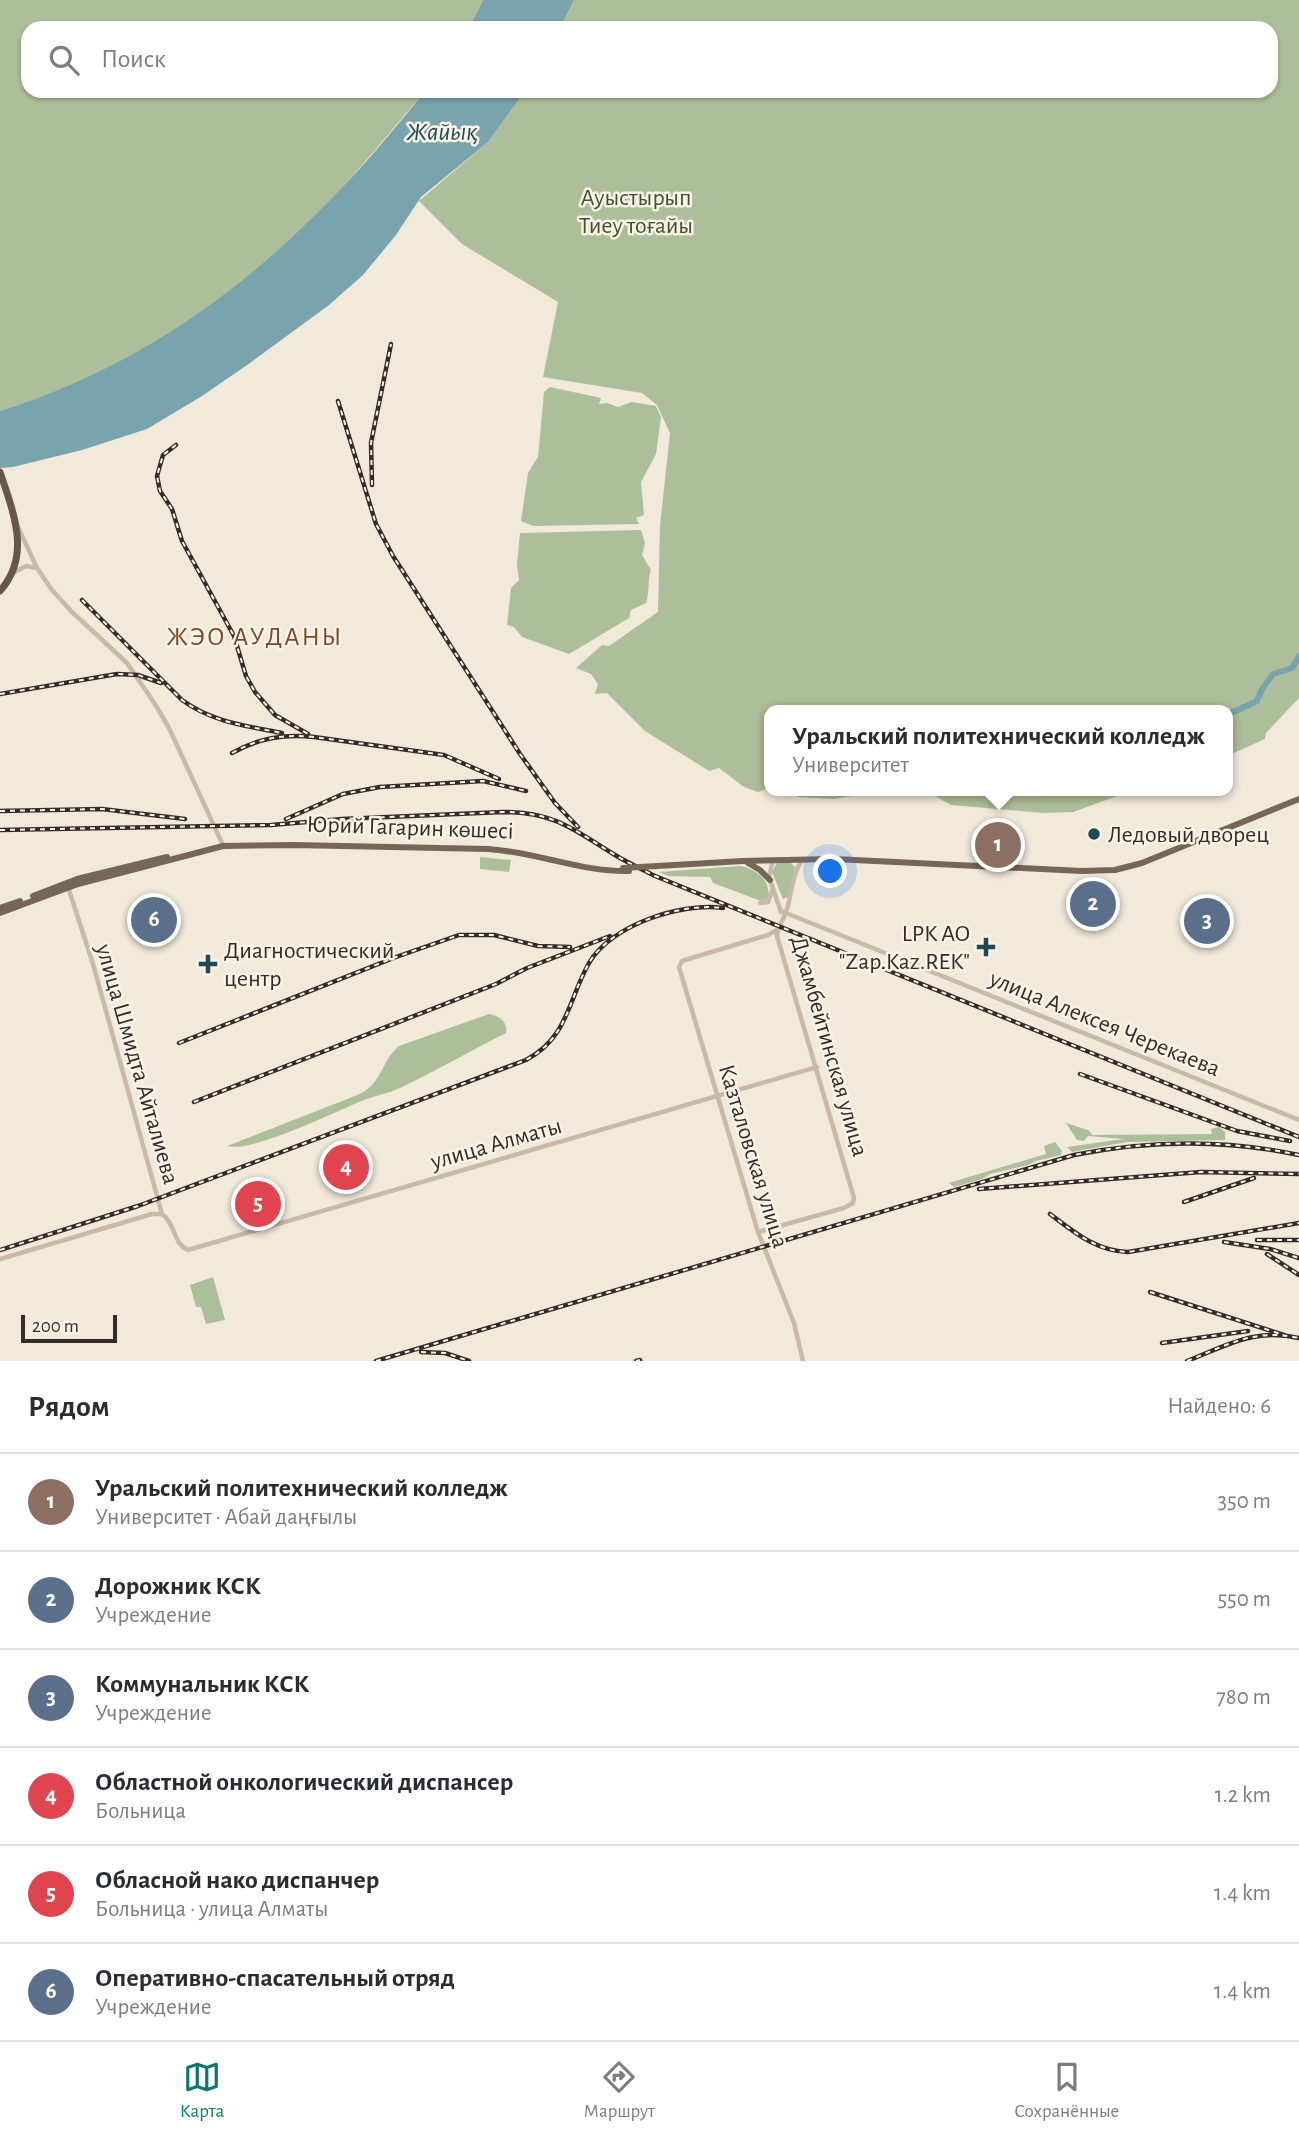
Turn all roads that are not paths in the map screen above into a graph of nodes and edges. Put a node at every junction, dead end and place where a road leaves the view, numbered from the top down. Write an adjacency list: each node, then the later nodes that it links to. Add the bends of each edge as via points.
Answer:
1 (0, 472): 2 (highway)
2 (15, 519): 3 (street); 4 (highway, via 19,541)
3 (37, 568): 4 (street, via 26,566); 7 (street, via 72,612 136,674 169,728)
4 (11, 574): 5 (highway)
5 (0, 591)
6 (1299, 799): 8 (main road, Юрий Гагарин көшесі, via 1156,859 1115,870)
7 (222, 842): 11 (main road, Юрий Гагарин көшесі, via 495,846); 13 (main road, Юрий Гагарин көшесі)
8 (804, 859): 9 (main road, Юрий Гагарин көшесі); 17 (street, Джамбейтинская улица)
9 (773, 860): 10 (main road, Юрий Гагарин көшесі); 12 (street)
10 (743, 861): 11 (main road, Юрий Гагарин көшесі, bridge); 12 (main road)
11 (626, 869): 13 (main road, Юрий Гагарин көшесі, via 596,870 497,850 237,845)
12 (770, 880): 14 (street)
13 (68, 885): 16 (main road, Юрий Гагарин көшесі); 22 (street, улица Шмидта Айталиева)
14 (773, 888): 15 (street, via 770,900); 17 (street)
15 (760, 903)
16 (0, 910)
17 (783, 912): 18 (street, Джамбейтинская улица); 21 (street, улица Алексея Черекаева)
18 (778, 930): 19 (street, Джамбейтинская улица); 20 (street, Казталовская улица, via 682,961 679,970)
19 (817, 1067): 20 (street, улица Алматы); 23 (street, Джамбейтинская улица, via 854,1200)
20 (717, 1096): 23 (street, Казталовская улица); 24 (street, улица Алматы)
21 (1299, 1120)
22 (162, 1214): 24 (street, улица Шмидта Айталиева); 25 (street)
23 (758, 1232): 26 (street, Казталовская улица, via 786,1301)
24 (185, 1249)
25 (0, 1259)
26 (803, 1361)

